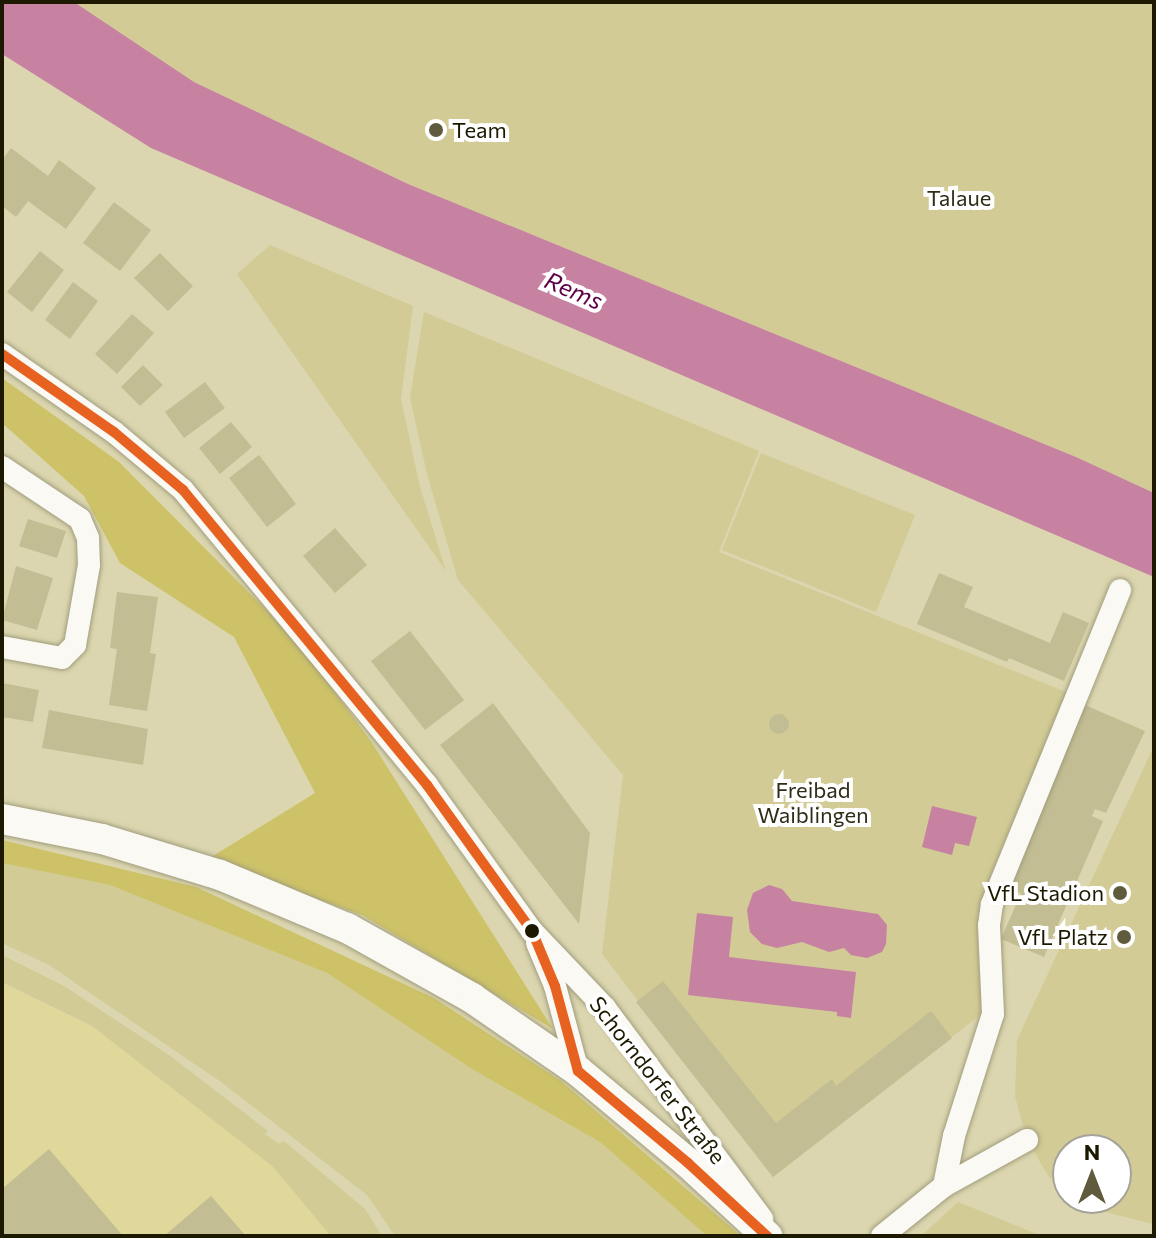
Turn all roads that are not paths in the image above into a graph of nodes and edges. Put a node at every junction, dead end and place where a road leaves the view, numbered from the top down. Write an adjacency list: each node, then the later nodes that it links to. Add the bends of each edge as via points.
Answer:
1 (2, 354): 6 (street, Schorndorfer Straße, via 114,432 183,490 427,785)
2 (2, 467): 4 (street, via 80,519 88,538 89,565 75,645 62,658)
3 (1120, 590): 9 (street, via 992,904 993,1014)
4 (2, 647)
5 (2, 819): 7 (main road, via 102,839 220,875 347,928 472,998)
6 (532, 931): 7 (street, Schorndorfer Straße, via 555,986); 11 (street, Schorndorfer Straße, via 605,1008)
7 (578, 1071): 10 (main road, Schorndorfer Straße)
8 (1027, 1140): 9 (street)
9 (946, 1175): 12 (street)
10 (767, 1236)
11 (774, 1236)
12 (882, 1236)

